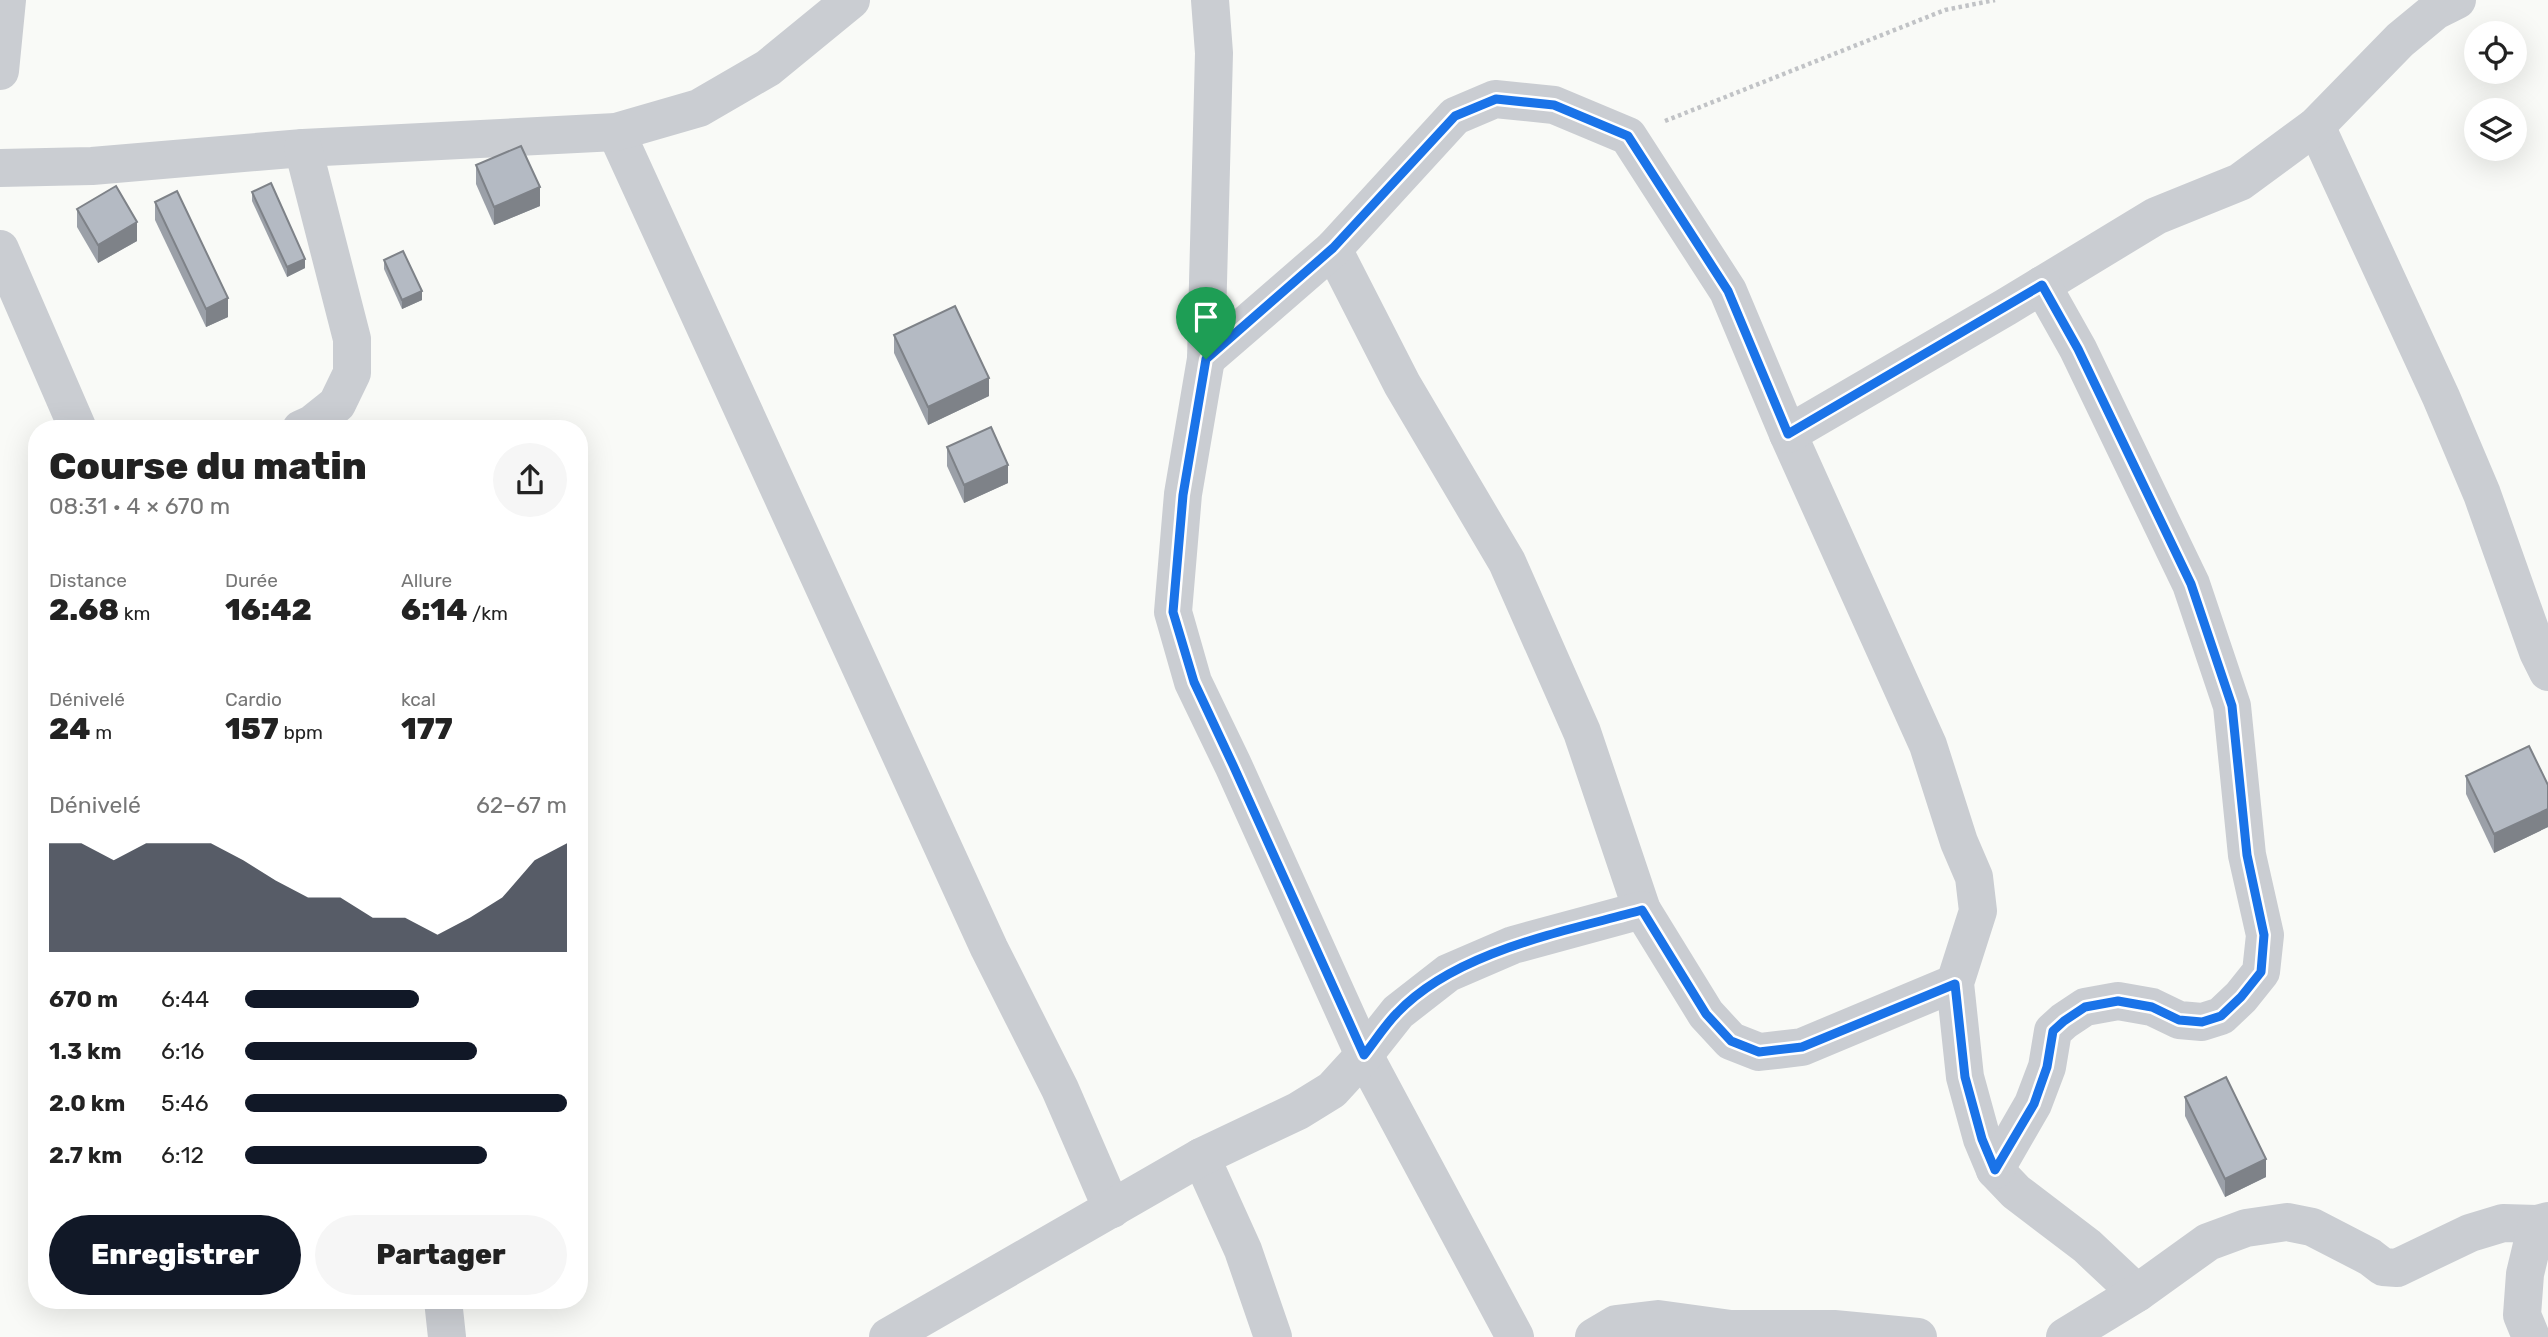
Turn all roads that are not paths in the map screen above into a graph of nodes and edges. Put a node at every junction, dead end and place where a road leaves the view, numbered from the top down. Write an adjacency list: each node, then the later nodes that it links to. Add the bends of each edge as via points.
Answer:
1 (7, 0): 5 (street)
2 (851, 0): 7 (street, via 768,68 699,108)
3 (1210, 0): 13 (street, via 1214,53)
4 (2457, 0): 6 (street, via 2435,11 2400,40)
5 (0, 71)
6 (2316, 127): 12 (street, via 2240,182 2156,216); 17 (street, via 2441,397)
7 (616, 132): 8 (street); 23 (street, via 989,948 1060,1088)
8 (303, 148): 9 (street, via 92,166); 15 (street, via 352,339 352,373 337,404)
9 (0, 168)
10 (1333, 248): 13 (street); 16 (street, via 1455,116 1496,99 1554,105 1628,136 1728,291); 18 (street, via 1402,384 1507,562 1582,732)
11 (0, 249): 14 (street)
12 (2042, 285): 16 (street); 22 (street, via 2078,349 2191,584 2232,706 2247,855 2264,935 2261,972 2221,1016 2202,1022 2179,1020 2152,1007 2118,1001 2085,1007 2064,1021 2053,1031 2034,1104)
13 (1206, 359): 20 (street, via 1183,495 1173,612 1194,682)
14 (74, 420)
15 (317, 420)
16 (1788, 434): 19 (street, via 1928,745 1974,877 1978,911)
17 (2548, 672)
18 (1642, 910): 19 (street, via 1706,1014 1731,1041 1759,1052 1802,1047); 20 (street, via 1513,946 1448,973 1398,1012)
19 (1955, 984): 22 (street, via 1965,1077)
20 (1364, 1055): 21 (street, via 1332,1090); 30 (street)
21 (1201, 1157): 23 (street); 29 (street, via 1243,1250)
22 (1995, 1170): 25 (street)
23 (1111, 1209): 28 (street)
24 (2542, 1222): 25 (street, via 2502,1223 2470,1233 2397,1268 2383,1267 2312,1227 2287,1222 2246,1228 2208,1242); 34 (street, via 2525,1274 2522,1315)
25 (2137, 1293): 33 (street)
26 (444, 1309): 27 (street)
27 (447, 1337)
28 (888, 1337)
29 (1273, 1337)
30 (1515, 1337)
31 (1594, 1337): 32 (street, via 1616,1324 1658,1319 1731,1329 1835,1329)
32 (1918, 1337)
33 (2065, 1337)
34 (2531, 1337)

